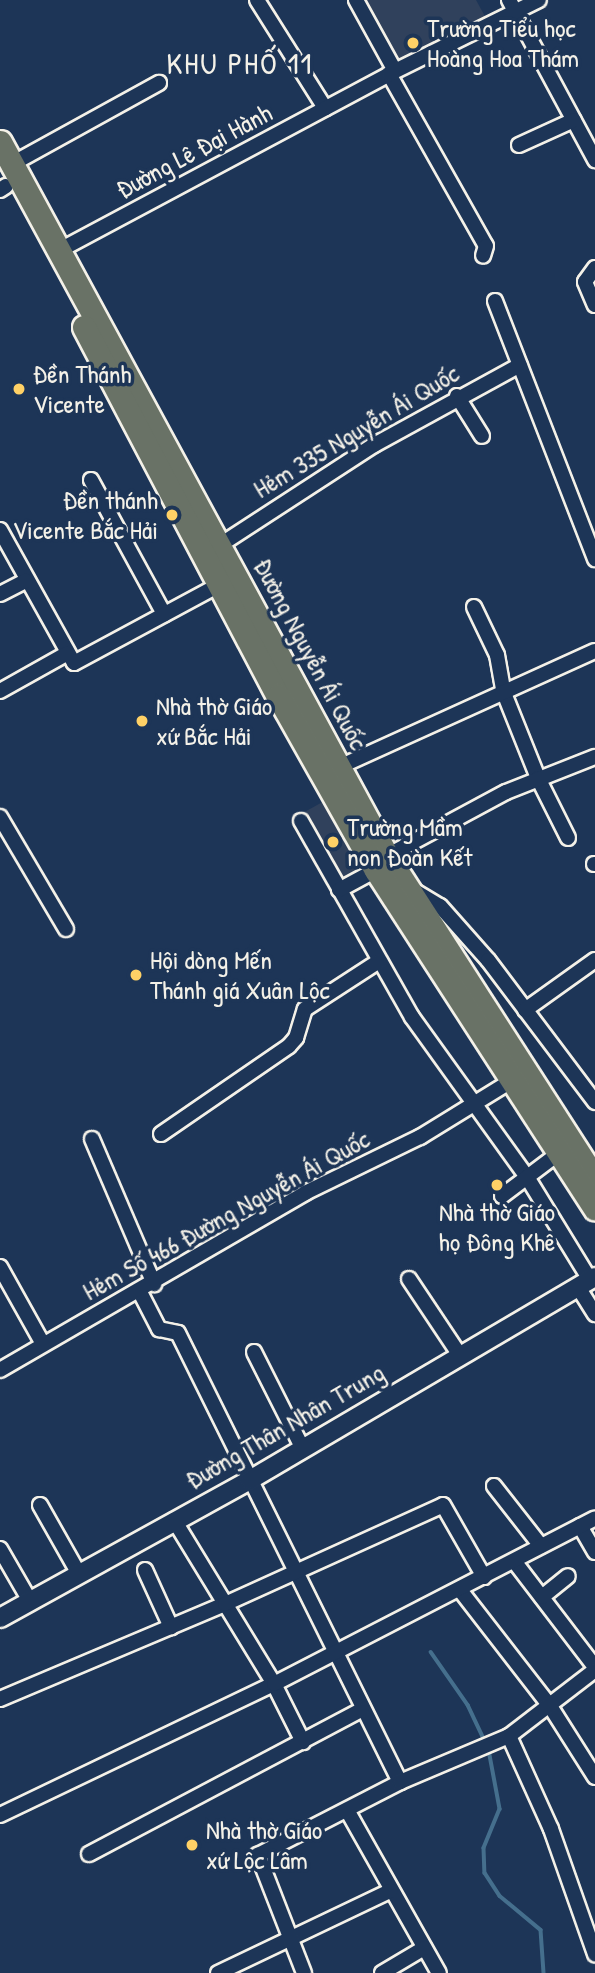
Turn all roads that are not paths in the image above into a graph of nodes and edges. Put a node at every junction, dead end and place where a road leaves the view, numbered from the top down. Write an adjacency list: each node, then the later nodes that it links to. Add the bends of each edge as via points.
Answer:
1 (257, 0): 7 (street)
2 (356, 0): 5 (street)
3 (539, 0): 4 (street, Đường Lê Đại Hành)
4 (512, 6): 5 (street, Đường Lê Đại Hành); 8 (street)
5 (392, 72): 7 (street, Đường Lê Đại Hành); 14 (street, via 486,246)
6 (159, 83): 12 (street)
7 (325, 108): 13 (street, Đường Lê Đại Hành)
8 (574, 120): 10 (street); 11 (street)
9 (0, 142): 12 (main road, Đường Nguyễn Ái Quốc)
10 (519, 145)
11 (595, 160)
12 (5, 179): 13 (main road, Đường Nguyễn Ái Quốc); 25 (main road, Đường Nguyễn Ái Quốc)
13 (60, 250): 23 (main road, Đường Nguyễn Ái Quốc)
14 (483, 256)
15 (595, 268): 17 (street, via 585,282)
16 (495, 301): 18 (street)
17 (595, 305)
18 (520, 365): 19 (street, Hẻm 335 Nguyễn Ái Quốc); 24 (street)
19 (457, 396): 20 (street); 23 (street, Hẻm 335 Nguyễn Ái Quốc)
20 (482, 436)
21 (91, 480): 29 (street)
22 (0, 530): 26 (street)
23 (220, 545): 25 (main road, Đường Nguyễn Ái Quốc)
24 (595, 559)
25 (228, 580): 29 (street); 35 (main road, Đường Nguyễn Ái Quốc); 40 (main road, Đường Nguyễn Ái Quốc)
26 (26, 581): 27 (street); 31 (street)
27 (0, 594)
28 (474, 607): 33 (street, via 497,655)
29 (164, 614): 31 (street, via 74,663)
30 (595, 651): 33 (street)
31 (66, 654): 32 (street)
32 (0, 691)
33 (504, 693): 35 (street); 36 (street)
34 (595, 757): 36 (street)
35 (339, 767): 40 (main road, Đường Nguyễn Ái Quốc)
36 (538, 778): 39 (street); 40 (street)
37 (0, 817): 43 (street)
38 (301, 821): 42 (street)
39 (568, 838)
40 (381, 863): 41 (main road, Đường Nguyễn Ái Quốc); 42 (street); 47 (main road, Đường Nguyễn Ái Quốc)
41 (404, 885): 46 (street, via 440,906); 54 (main road, Đường Nguyễn Ái Quốc)
42 (339, 890): 45 (street)
43 (66, 929)
44 (595, 960): 46 (street)
45 (379, 961): 49 (street, via 419,1027); 50 (street, via 304,1009 289,1046)
46 (525, 1010): 48 (street)
47 (511, 1081): 49 (street, Hẻm Số 466 Đường Nguyễn Ái Quốc); 52 (main road, Đường Nguyễn Ái Quốc)
48 (595, 1102)
49 (476, 1104): 53 (street); 60 (street, Hẻm Số 466 Đường Nguyễn Ái Quốc, via 420,1138 305,1193)
50 (161, 1135)
51 (92, 1139): 60 (street)
52 (559, 1153): 53 (street); 54 (main road, Đường Nguyễn Ái Quốc)
53 (527, 1177): 55 (street); 59 (street)
54 (591, 1182): 56 (main road)
55 (502, 1196)
56 (595, 1208)
57 (0, 1267): 63 (street)
58 (409, 1279): 65 (street)
59 (588, 1281): 62 (street); 65 (street, Đường Thân Nhân Trung)
60 (154, 1284): 61 (street, Hẻm Số 466 Đường Nguyễn Ái Quốc)
61 (140, 1292): 63 (street, Hẻm Số 466 Đường Nguyễn Ái Quốc); 68 (street, via 159,1329 178,1333)
62 (595, 1314)
63 (43, 1344): 66 (street, Hẻm Số 466 Đường Nguyễn Ái Quốc)
64 (254, 1352): 67 (street)
65 (460, 1354): 67 (street, Đường Thân Nhân Trung)
66 (0, 1370)
67 (303, 1449): 68 (street, Đường Thân Nhân Trung)
68 (250, 1480): 72 (street, Đường Thân Nhân Trung); 79 (street)
69 (494, 1486): 74 (street)
70 (40, 1505): 80 (street)
71 (595, 1518): 73 (street)
72 (174, 1520): 80 (street, Đường Thân Nhân Trung); 86 (street)
73 (580, 1526): 74 (street); 76 (street)
74 (541, 1546): 77 (street)
75 (0, 1549): 85 (street)
76 (595, 1552)
77 (514, 1561): 82 (street); 84 (street)
78 (145, 1570): 88 (street)
79 (294, 1573): 82 (street, via 444,1504); 86 (street); 89 (street)
80 (79, 1574): 85 (street, Đường Thân Nhân Trung)
81 (568, 1576): 84 (street)
82 (484, 1577): 83 (street)
83 (460, 1590): 89 (street); 93 (street)
84 (542, 1597): 90 (street)
85 (30, 1601): 87 (street, Đường Thân Nhân Trung)
86 (225, 1604): 88 (street); 91 (street)
87 (0, 1618)
88 (171, 1626): 92 (street)
89 (333, 1654): 91 (street); 94 (street)
90 (595, 1669): 93 (street)
91 (274, 1684): 96 (street); 100 (street)
92 (0, 1699)
93 (550, 1706): 95 (street); 97 (street)
94 (360, 1710): 96 (street); 98 (street)
95 (509, 1736): 98 (street); 105 (street, via 551,1829)
96 (303, 1742): 101 (street)
97 (595, 1777)
98 (400, 1782): 99 (street)
99 (347, 1810): 102 (street); 103 (street, via 258,1855)
100 (0, 1815)
101 (89, 1854)
102 (390, 1891): 103 (street); 104 (street)
103 (290, 1940): 106 (street); 107 (street)
104 (424, 1948): 108 (street); 109 (street)
105 (595, 1954)
106 (218, 1973)
107 (304, 1973)
108 (382, 1973)
109 (439, 1973)

